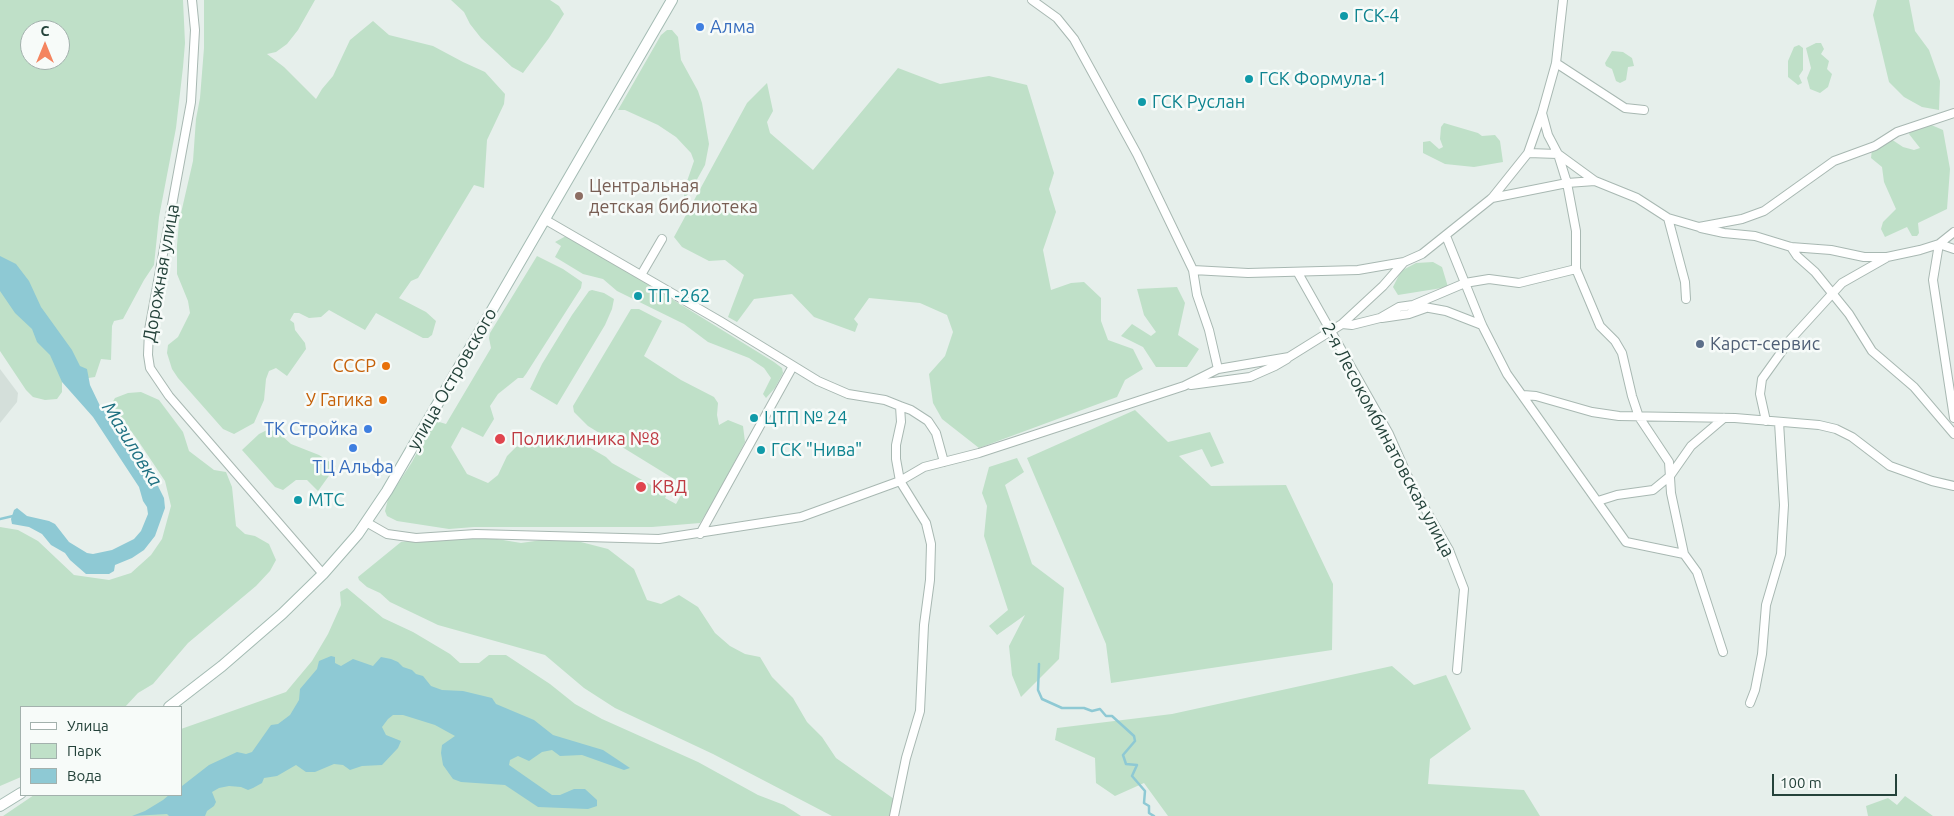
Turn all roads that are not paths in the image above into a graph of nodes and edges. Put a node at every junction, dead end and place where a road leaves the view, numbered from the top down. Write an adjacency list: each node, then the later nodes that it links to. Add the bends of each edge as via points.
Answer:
1 (192, 0): 58 (street, Дорожная улица, via 191,102 150,330 150,368 169,396)
2 (672, 0): 15 (main road, улица Островского)
3 (1563, 0): 5 (street)
4 (1035, 1): 26 (street, via 1057,18 1074,39 1137,154)
5 (1556, 63): 6 (street, via 1625,108); 8 (street)
6 (1644, 110)
7 (1954, 113): 16 (street, via 1897,132 1875,146 1834,161 1764,211 1742,219)
8 (1542, 114): 9 (street); 10 (street)
9 (1528, 153): 10 (street); 13 (street)
10 (1558, 154): 11 (street); 12 (street)
11 (1595, 181): 12 (street); 14 (street, via 1638,198)
12 (1567, 183): 13 (street); 25 (street, via 1576,231)
13 (1492, 198): 18 (street)
14 (1668, 218): 16 (street); 31 (street, via 1685,282)
15 (544, 219): 28 (street); 55 (main road, улица Островского)
16 (1699, 227): 21 (street, via 1755,236)
17 (1954, 232): 20 (street)
18 (1446, 236): 24 (street, via 1422,254); 29 (street)
19 (662, 239): 28 (street)
20 (1938, 244): 22 (street); 23 (street); 46 (street, via 1933,280)
21 (1791, 247): 23 (street); 30 (street)
22 (1954, 249)
23 (1888, 257): 30 (street, via 1842,283)
24 (1404, 262): 27 (street, via 1358,270); 35 (street)
25 (1576, 269): 29 (street, via 1519,282 1489,279); 44 (street, via 1600,326 1615,340 1622,353)
26 (1193, 270): 27 (street); 40 (street)
27 (1298, 273): 37 (street, 2-я Лесокомбинатовская улица)
28 (641, 275): 39 (street)
29 (1465, 282): 32 (street); 36 (street)
30 (1833, 294): 47 (street, via 1790,340 1762,380 1760,394); 49 (street, via 1872,351 1914,387)
31 (1686, 299)
32 (1414, 305): 33 (street); 34 (street, via 1399,307)
33 (1428, 308): 34 (street); 36 (street, via 1446,311)
34 (1380, 318): 35 (street, via 1352,325)
35 (1342, 324): 37 (street)
36 (1482, 325): 42 (street, via 1506,374)
37 (1331, 333): 38 (street); 60 (street, 2-я Лесокомбинатовская улица, via 1389,434 1412,486 1449,550 1464,589)
38 (1289, 357): 40 (street); 41 (street, via 1250,377)
39 (793, 366): 43 (street, via 848,394); 56 (street)
40 (1218, 369): 41 (street)
41 (1184, 386): 50 (street)
42 (1522, 395): 44 (street, via 1592,412); 54 (street)
43 (900, 406): 50 (street, via 928,421 936,433); 52 (street, via 896,452)
44 (1639, 417): 45 (street); 51 (street, via 1669,462)
45 (1724, 418): 47 (street); 51 (street, via 1692,446)
46 (1954, 418)
47 (1766, 421): 48 (street)
48 (1779, 422): 53 (street, via 1836,429 1890,466 1932,482); 61 (street, via 1784,505 1781,554 1766,605 1762,654)
49 (1954, 434)
50 (944, 462): 52 (street, via 924,467)
51 (1670, 476): 54 (street, via 1653,490 1617,495); 57 (street)
52 (900, 481): 56 (street, via 801,517); 65 (street, via 926,523 931,544 920,711)
53 (1954, 486)
54 (1598, 502): 57 (street, via 1626,542)
55 (366, 522): 56 (street, via 387,534 416,538 476,534 659,539); 58 (main road, улица Островского)
56 (700, 534)
57 (1684, 554): 59 (street, via 1697,572)
58 (323, 574): 62 (main road, улица Островского, via 222,666)
59 (1723, 652)
60 (1457, 670)
61 (1750, 702)
62 (170, 706)
63 (20, 794): 64 (main road)
64 (0, 806)
65 (894, 816)

